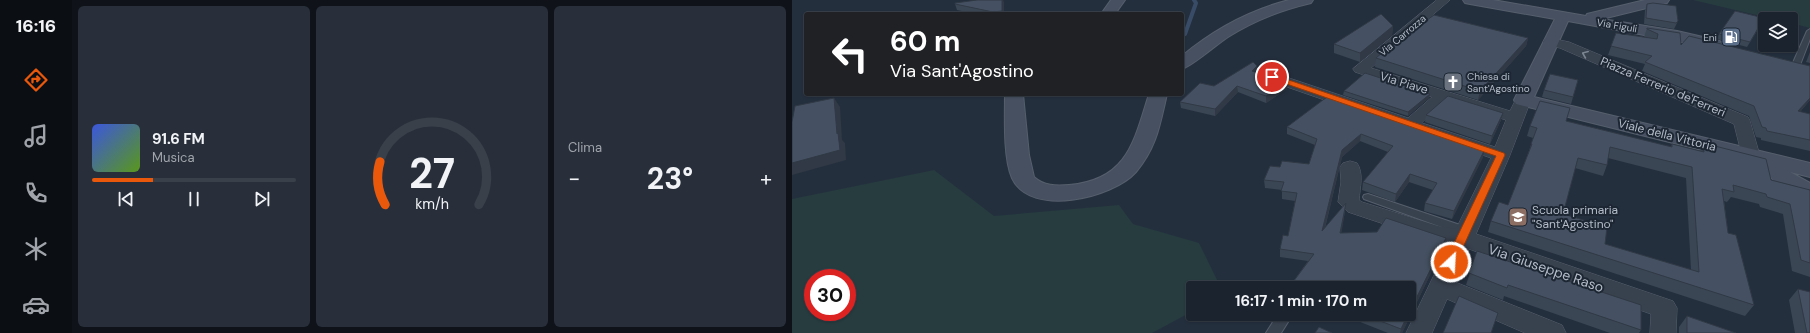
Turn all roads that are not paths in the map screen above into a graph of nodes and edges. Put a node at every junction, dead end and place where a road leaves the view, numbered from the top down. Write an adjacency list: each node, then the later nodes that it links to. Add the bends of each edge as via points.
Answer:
1 (1118, 0): 9 (street)
2 (1306, 0): 15 (street, via 1270,10 1237,26 1195,52)
3 (1444, 0): 17 (street, Via Carrozza)
4 (1470, 0): 8 (street, Via Figuli)
5 (1494, 0): 8 (street)
6 (1631, 0): 10 (street)
7 (1662, 0): 11 (street)
8 (1508, 6): 10 (street, Via Figuli)
9 (1109, 12)
10 (1564, 16): 11 (street, Via Figuli); 13 (street)
11 (1583, 19): 14 (street, Via Figuli)
12 (1810, 31): 16 (lane)
13 (1550, 42): 22 (street); 25 (street, Piazza Ferrerio de'Ferreri, one-way to 13, via 1742,121 1564,45)
14 (1730, 48)
15 (1184, 62)
16 (1795, 65)
17 (1360, 69): 19 (street, Via Piave)
18 (1272, 77): 23 (street)
19 (1443, 95): 22 (street, Via Piave); 23 (street)
20 (1014, 96): 21 (street, via 1019,169 1025,183 1040,191 1066,194 1096,188 1123,172 1142,148)
21 (1157, 96)
22 (1520, 109): 24 (street); 25 (street, Viale della Vittoria)
23 (1411, 124): 24 (street)
24 (1501, 155): 31 (street)
25 (1751, 156): 26 (street, Viale della Vittoria)
26 (1776, 162): 28 (street, Viale della Vittoria); 29 (street, via 1782,177)
27 (1350, 167): 31 (street, Via Giuseppe Raso, via 1348,202 1438,234)
28 (1810, 170)
29 (1810, 192)
30 (1368, 197): 31 (lane)
31 (1464, 235): 32 (street); 38 (street, Via Giuseppe Raso, via 1664,308)
32 (1440, 286): 34 (street); 36 (street)
33 (1281, 321): 35 (lane)
34 (1528, 328): 37 (street)
35 (1273, 333)
36 (1419, 333)
37 (1553, 333)
38 (1663, 333)

